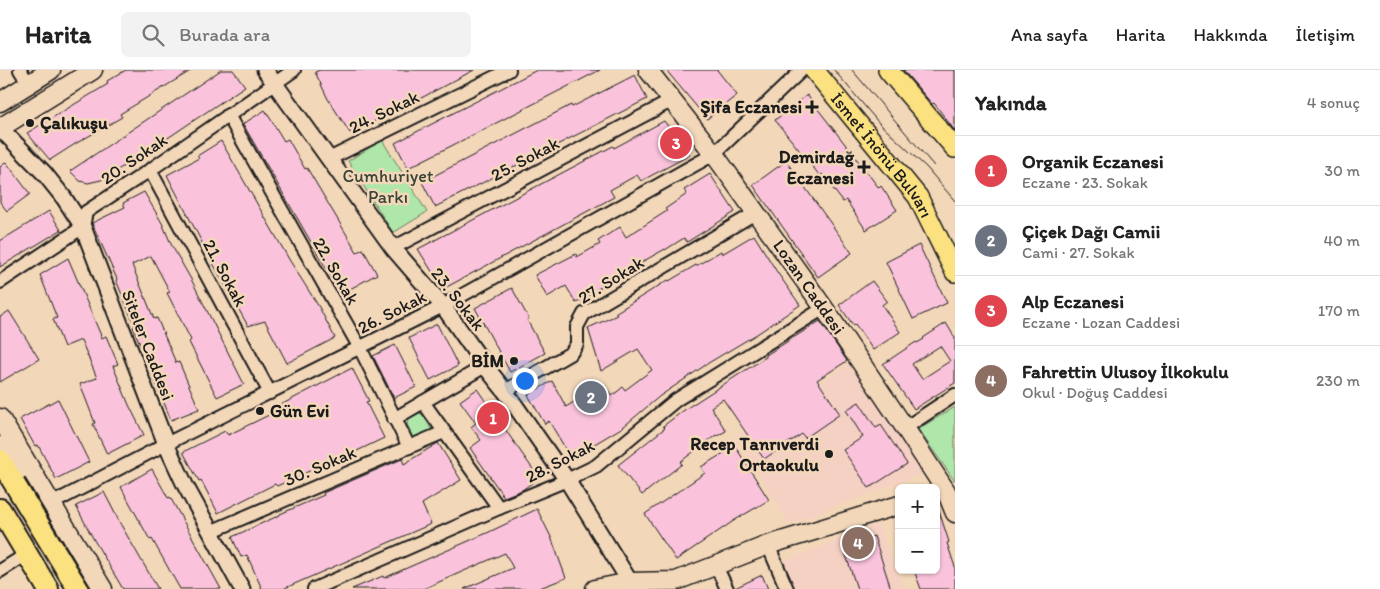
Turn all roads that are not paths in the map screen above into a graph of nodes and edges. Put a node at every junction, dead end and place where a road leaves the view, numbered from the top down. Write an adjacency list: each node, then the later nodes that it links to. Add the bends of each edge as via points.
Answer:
1 (51, 70): 10 (main road)
2 (93, 70): 15 (main road)
3 (265, 70): 11 (street, 23. Sokak)
4 (294, 70): 11 (street, 20. Sokak)
5 (509, 70): 18 (street, 24. Sokak)
6 (648, 70): 12 (main road, Lozan Caddesi)
7 (802, 70): 17 (street, 26. Sokak)
8 (814, 70): 23 (main road, İsmet İnönü Bulvarı, via 918,197)
9 (888, 70): 16 (main road)
10 (25, 77): 13 (main road)
11 (275, 83): 14 (street, 20. Sokak); 18 (street, 23. Sokak)
12 (673, 100): 17 (main road, Lozan Caddesi); 22 (street, 25. Sokak)
13 (0, 102)
14 (228, 116): 19 (street, 20. Sokak); 27 (street, 22. Sokak)
15 (0, 128): 21 (street, Siteler Caddesi, via 44,173)
16 (955, 148)
17 (714, 154): 20 (main road, Lozan Caddesi); 25 (street, 26. Sokak)
18 (328, 159): 22 (street, 23. Sokak)
19 (150, 170): 21 (street, 20. Sokak, via 86,212); 30 (street, 21. Sokak)
20 (757, 212): 26 (main road, Lozan Caddesi); 29 (street, 27. Sokak, via 584,314 577,327 577,344 571,354)
21 (82, 227): 24 (street, 20. Sokak); 37 (street, Siteler Caddesi)
22 (393, 248): 25 (street, 23. Sokak)
23 (955, 272)
24 (0, 282)
25 (443, 306): 27 (street, 26. Sokak); 28 (street, 23. Sokak)
26 (824, 308): 35 (main road, Lozan Caddesi); 41 (street, 28. Sokak, via 676,400 596,466)
27 (360, 348): 30 (street, 26. Sokak); 34 (street, 22. Sokak)
28 (485, 366): 29 (street, 23. Sokak); 32 (street)
29 (505, 391): 41 (street, 23. Sokak)
30 (270, 392): 37 (street, 26. Sokak)
31 (955, 395): 35 (street)
32 (423, 402): 34 (street); 36 (street)
33 (0, 418): 43 (main road)
34 (394, 419): 39 (street, 22. Sokak)
35 (905, 428): 42 (main road, Lozan Caddesi)
36 (444, 432): 39 (street, 30. Sokak); 45 (street)
37 (166, 444): 43 (street, 26. Sokak); 48 (street, Siteler Caddesi)
38 (0, 446): 43 (main road)
39 (409, 447): 48 (street, 30. Sokak)
40 (0, 460): 55 (highway)
41 (567, 480): 45 (street, 28. Sokak); 53 (street, 23. Sokak)
42 (946, 491): 47 (main road, Lozan Caddesi)
43 (48, 498): 56 (main road)
44 (895, 507): 49 (main road)
45 (499, 508): 58 (street, 28. Sokak)
46 (0, 509): 50 (highway)
47 (955, 513)
48 (210, 532): 57 (street, Siteler Caddesi)
49 (768, 545): 51 (main road); 61 (street)
50 (27, 554): 52 (street); 54 (highway)
51 (716, 566): 53 (main road, via 676,582); 60 (street)
52 (0, 570)
53 (631, 586): 59 (main road)
54 (48, 589)
55 (78, 589)
56 (103, 589)
57 (242, 589)
58 (314, 589)
59 (595, 589)
60 (727, 589)
61 (787, 589)

